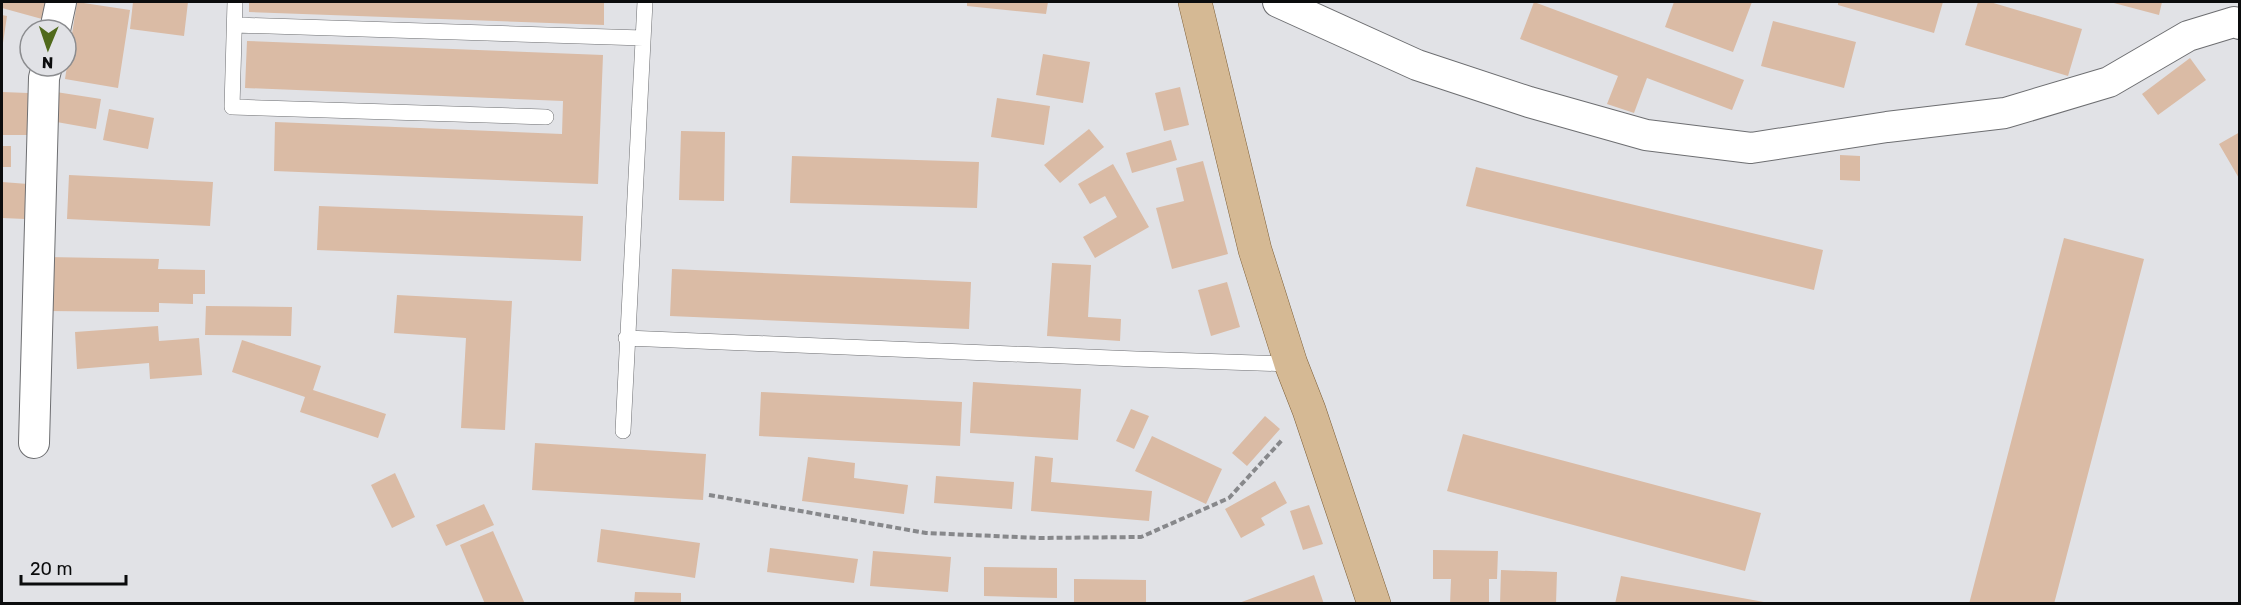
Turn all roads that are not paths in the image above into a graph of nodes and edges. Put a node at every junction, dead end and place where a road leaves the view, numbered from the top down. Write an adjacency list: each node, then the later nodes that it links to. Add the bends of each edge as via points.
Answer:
1 (61, 2): 6 (street)
2 (235, 2): 8 (lane)
3 (645, 2): 9 (lane)
4 (1195, 2): 13 (main road, via 1255,250)
5 (1278, 2): 7 (street, via 1417,65 1529,102 1646,135 1751,148 2005,113 2109,82 2188,36 2234,22)
6 (58, 18)
7 (2240, 24)
8 (235, 25): 9 (lane); 11 (lane, via 232,107)
9 (643, 38): 12 (lane)
10 (44, 78): 15 (street)
11 (546, 117)
12 (626, 338): 13 (lane); 14 (lane)
13 (1291, 364): 16 (main road)
14 (623, 431)
15 (34, 443)
16 (1374, 603)

